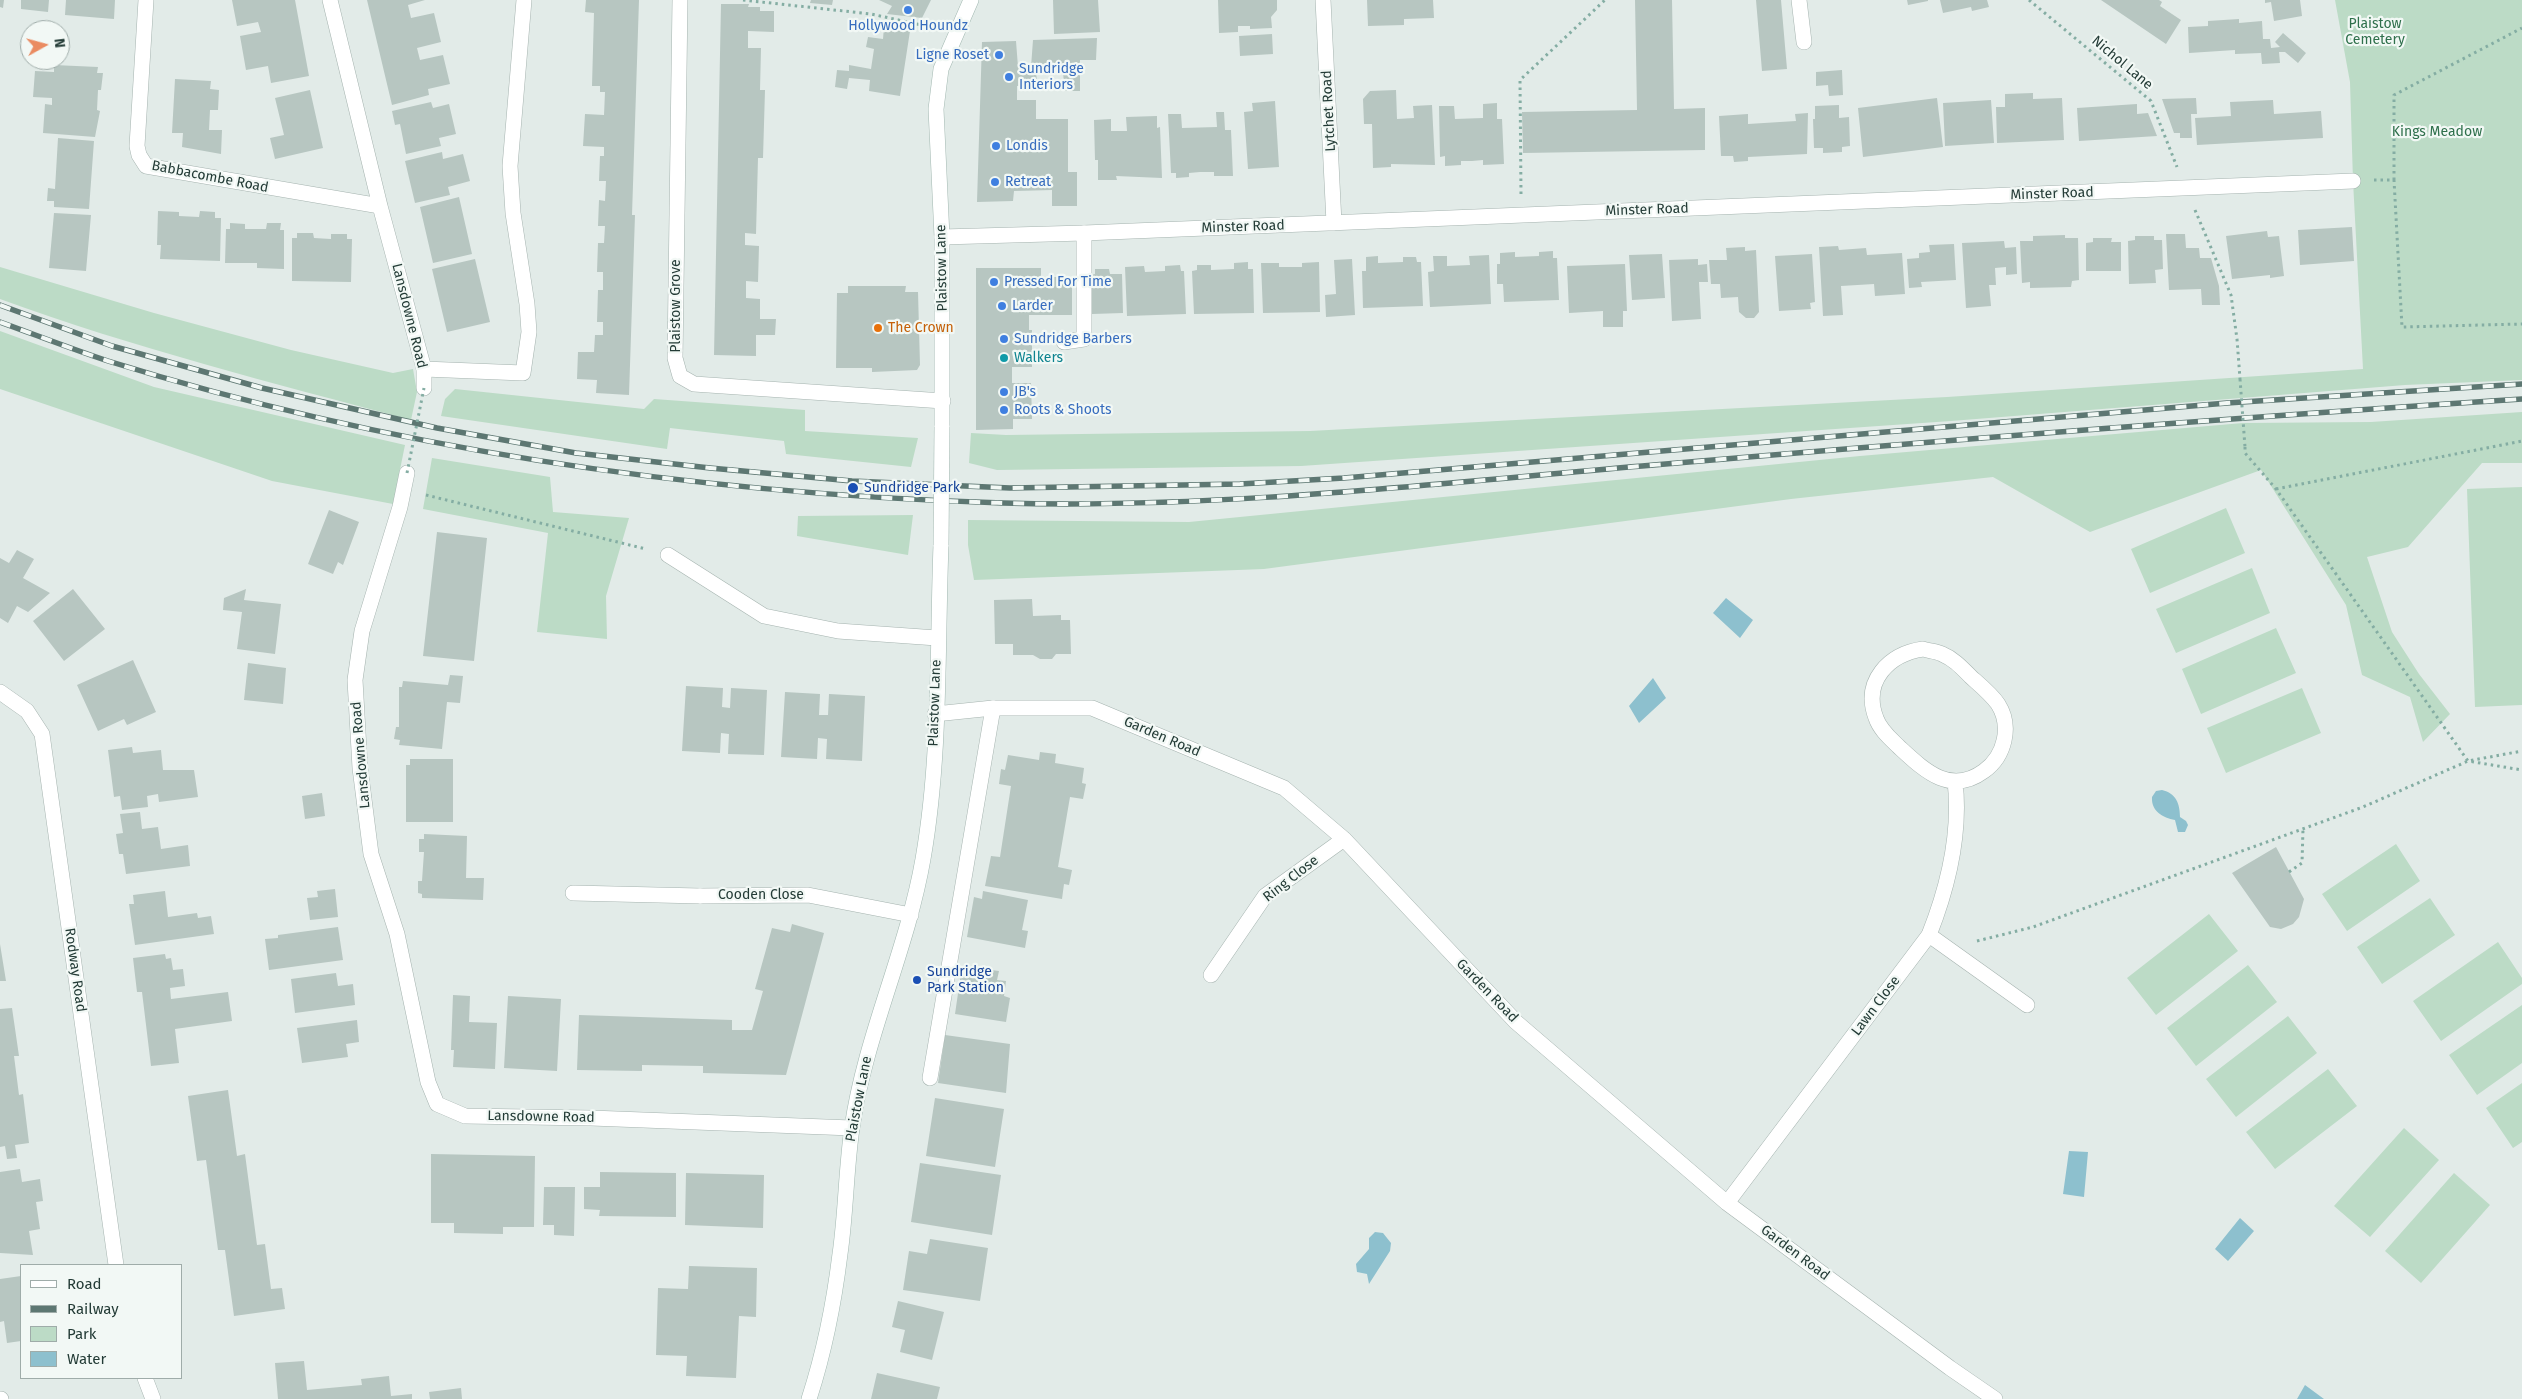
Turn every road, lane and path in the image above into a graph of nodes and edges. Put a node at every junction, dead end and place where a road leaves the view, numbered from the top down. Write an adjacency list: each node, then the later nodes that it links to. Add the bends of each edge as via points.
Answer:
1 (146, 0): 17 (street, Babbacombe Road, via 137,146 146,166 154,170)
2 (330, 0): 17 (street, Lansdowne Road)
3 (524, 0): 24 (street, via 510,166 513,213 528,304 529,332 523,374)
4 (680, 0): 26 (street, Plaistow Grove, via 675,358 680,376 694,384)
5 (743, 0): 12 (path, via 871,14)
6 (971, 0): 12 (street, Plaistow Lane)
7 (1323, 0): 19 (street, Lytchet Road)
8 (1605, 0): 18 (path, via 1520,80)
9 (1799, 0): 13 (street)
10 (2029, 0): 16 (path, Nichol Lane, via 2151,101)
11 (2522, 28): 14 (path, via 2394,95)
12 (955, 34): 21 (street, Plaistow Lane, via 942,69 936,109)
13 (1804, 42)
14 (2394, 180): 15 (path); 22 (path, via 2402,327)
15 (2353, 181): 16 (street, Minster Road)
16 (2186, 189): 18 (street, Minster Road); 29 (path, Nichol Lane, bridge, via 2230,295 2237,338 2245,453)
17 (380, 206): 24 (street, Lansdowne Road)
18 (1521, 215): 19 (street, Minster Road)
19 (1334, 223): 20 (street, Minster Road)
20 (1084, 233): 21 (street, Minster Road); 23 (street, via 1084,339)
21 (942, 237): 26 (street, Plaistow Lane)
22 (2522, 324)
23 (1064, 342)
24 (424, 369): 25 (street, Lansdowne Road)
25 (424, 388): 28 (path, Lansdowne Road, bridge)
26 (943, 401): 32 (street, Plaistow Lane, bridge)
27 (2522, 442): 29 (path)
28 (407, 473): 30 (street, Lansdowne Road)
29 (2276, 489): 37 (path)
30 (404, 490): 31 (path); 50 (street, Lansdowne Road, via 362,631 356,680 360,768 371,854 397,934 428,1082 437,1104 465,1116)
31 (668, 554): 32 (street, via 764,616 838,631)
32 (937, 638): 35 (street, Plaistow Lane)
33 (0, 692): 52 (street, Rodway Road, via 26,711 42,734)
34 (993, 708): 35 (street, Garden Road); 41 (street, Garden Road, via 1092,708 1284,788); 49 (street)
35 (935, 714): 44 (street, Plaistow Lane, via 931,807)
36 (2522, 751): 37 (path)
37 (2468, 761): 38 (path); 40 (path)
38 (2522, 770)
39 (1955, 781): 39 (street, via 1930,775 1885,734 1876,719 1872,704 1880,672 1892,659 1907,652 1923,649 1954,661 1998,704 2004,720 2006,736 2001,752 1991,766 1978,776); 45 (street, Lawn Close, via 1958,805 1954,845)
40 (2304, 829): 42 (path, via 2302,863); 46 (path, via 2033,927)
41 (1344, 839): 47 (street, Ring Close, via 1265,896); 51 (street, Garden Road, via 1516,1022)
42 (2289, 872)
43 (574, 893): 44 (street, Cooden Close, via 808,895)
44 (911, 915): 50 (street, Plaistow Lane, via 874,1029)
45 (1929, 935): 46 (street); 51 (street, Lawn Close)
46 (1948, 949): 48 (street)
47 (1211, 975)
48 (2026, 1005)
49 (930, 1078)
50 (852, 1128): 55 (street, Plaistow Lane, via 840,1255 818,1374)
51 (1727, 1203): 56 (street, Garden Road)
52 (116, 1264)
53 (145, 1379): 54 (street)
54 (153, 1399)
55 (809, 1399)
56 (1996, 1399)

